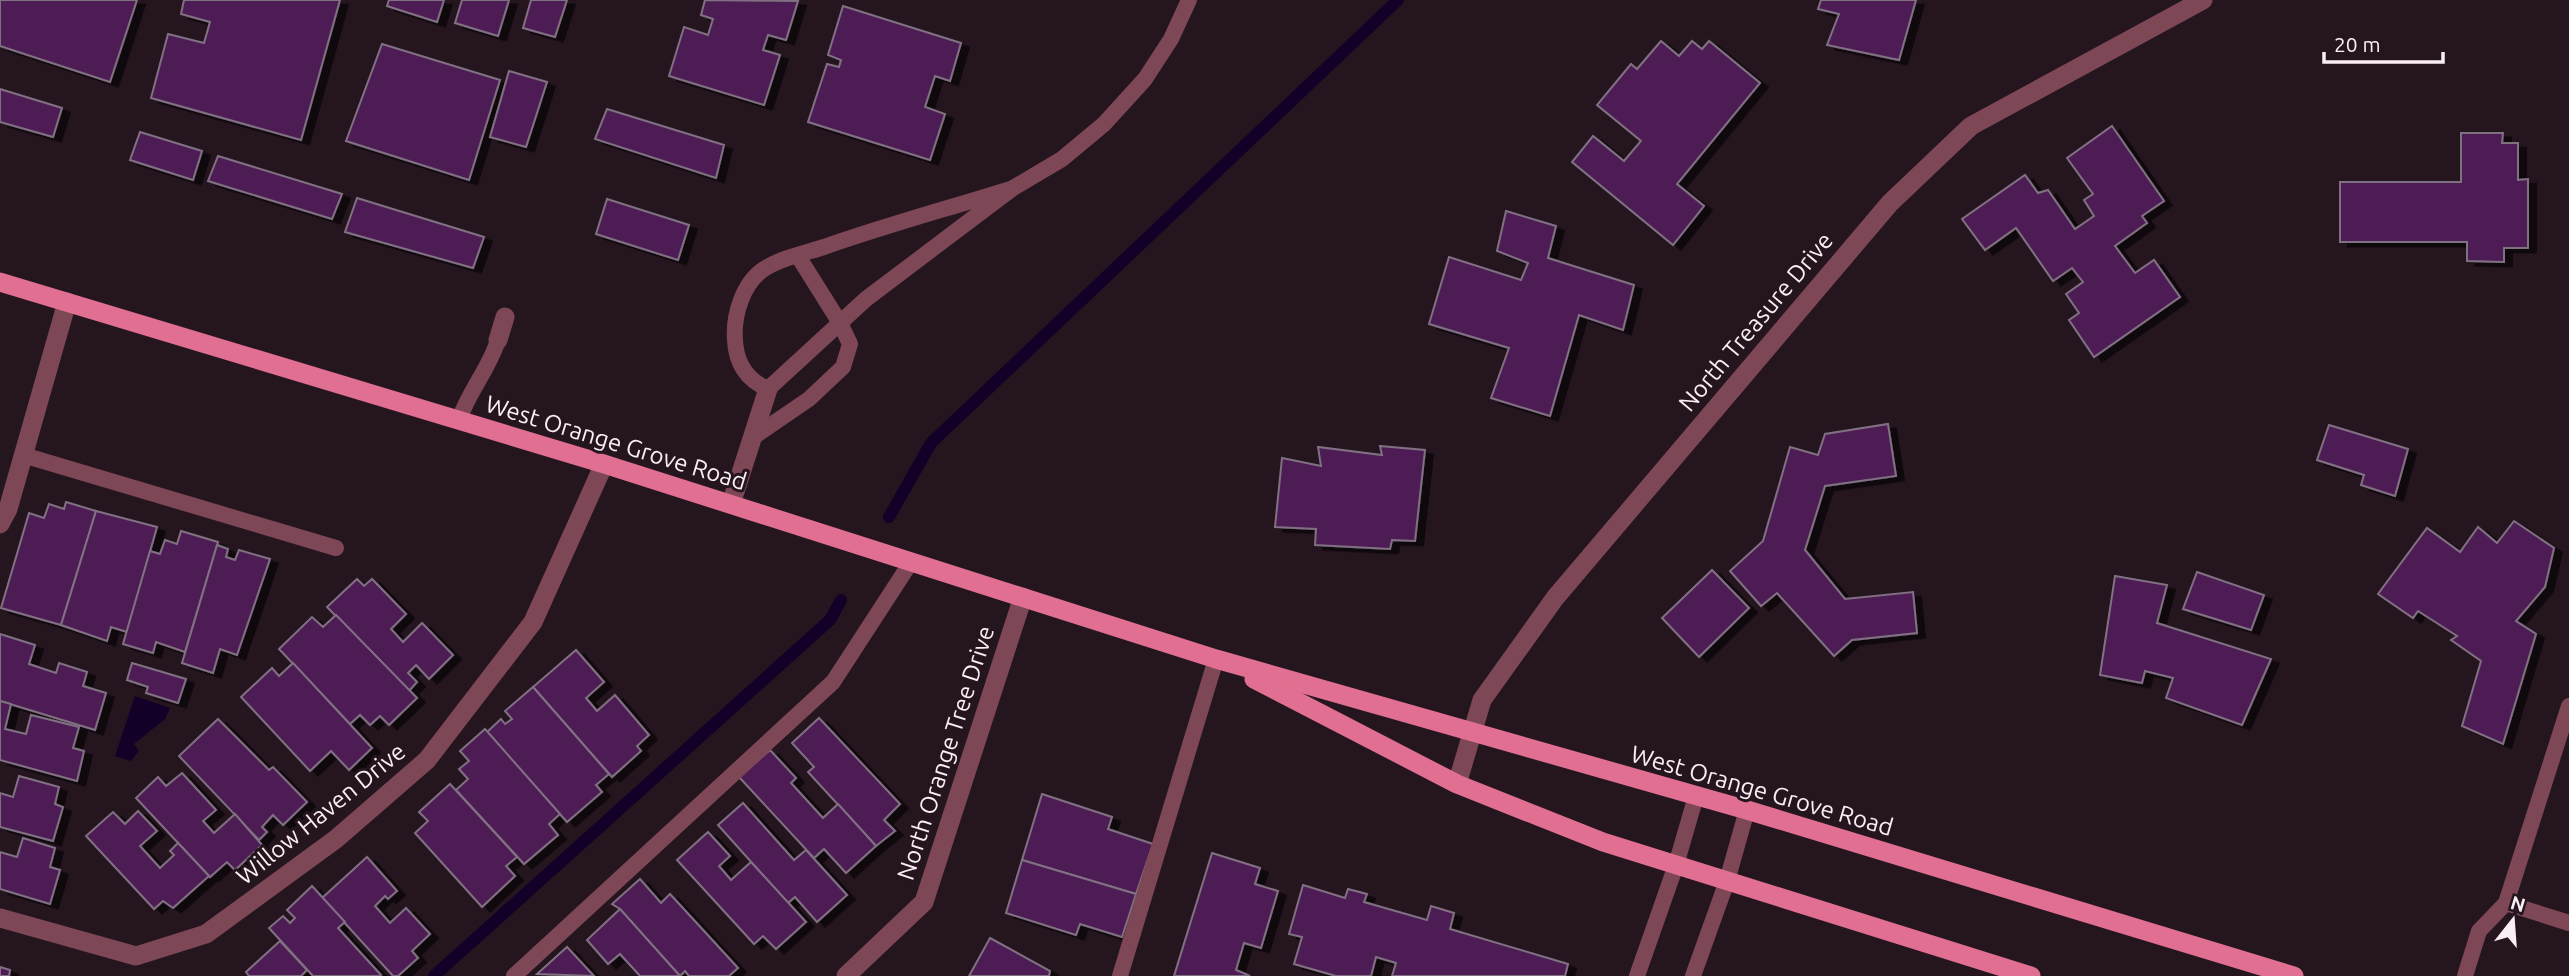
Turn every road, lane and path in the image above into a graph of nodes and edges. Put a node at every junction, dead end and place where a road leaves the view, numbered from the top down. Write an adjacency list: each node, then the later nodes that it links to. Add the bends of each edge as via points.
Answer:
1 (1189, 0): 3 (lane, via 1145,79 1104,124 1062,159)
2 (2203, 0): 22 (street, North Treasure Drive, via 1971,126 1891,203 1555,598 1482,700)
3 (1013, 188): 4 (lane); 8 (lane)
4 (798, 256): 8 (lane); 10 (lane, via 764,269 752,281 737,314 735,351 743,370)
5 (0, 282): 6 (main road, West Orange Grove Road)
6 (67, 302): 11 (main road, West Orange Grove Road); 13 (street)
7 (505, 317): 9 (street)
8 (840, 323): 10 (lane); 12 (lane, via 850,344 843,367 808,399)
9 (498, 340): 11 (lane)
10 (768, 389): 12 (street)
11 (459, 420): 14 (main road, West Orange Grove Road)
12 (752, 438): 15 (street)
13 (23, 455): 16 (street); 17 (lane)
14 (604, 464): 15 (main road, West Orange Grove Road); 29 (street, Willow Haven Drive, via 533,622 427,760 336,839 206,934 136,956)
15 (731, 504): 18 (main road, West Orange Grove Road)
16 (0, 524)
17 (336, 548)
18 (911, 562): 19 (main road, West Orange Grove Road); 31 (lane, via 833,682)
19 (1023, 597): 20 (main road, West Orange Grove Road); 32 (street, North Orange Tree Drive, via 924,902)
20 (1216, 659): 22 (main road, West Orange Grove Road); 23 (main road, West Orange Grove Road); 33 (lane)
21 (2569, 706): 28 (lane)
22 (1472, 733): 23 (street, North Treasure Drive); 24 (main road, West Orange Grove Road)
23 (1457, 784): 26 (main road, West Orange Grove Road, via 1603,842)
24 (1696, 796): 25 (main road, West Orange Grove Road); 26 (lane)
25 (1747, 810): 27 (lane); 37 (main road, West Orange Grove Road)
26 (1676, 865): 27 (main road, West Orange Grove Road); 34 (lane)
27 (1727, 881): 35 (lane); 36 (main road, West Orange Grove Road)
28 (2506, 903): 30 (lane); 38 (lane, via 2479,931)
29 (0, 918)
30 (2569, 923)
31 (514, 976)
32 (846, 976)
33 (1120, 976)
34 (1637, 976)
35 (1693, 976)
36 (2031, 976)
37 (2294, 976)
38 (2465, 976)

